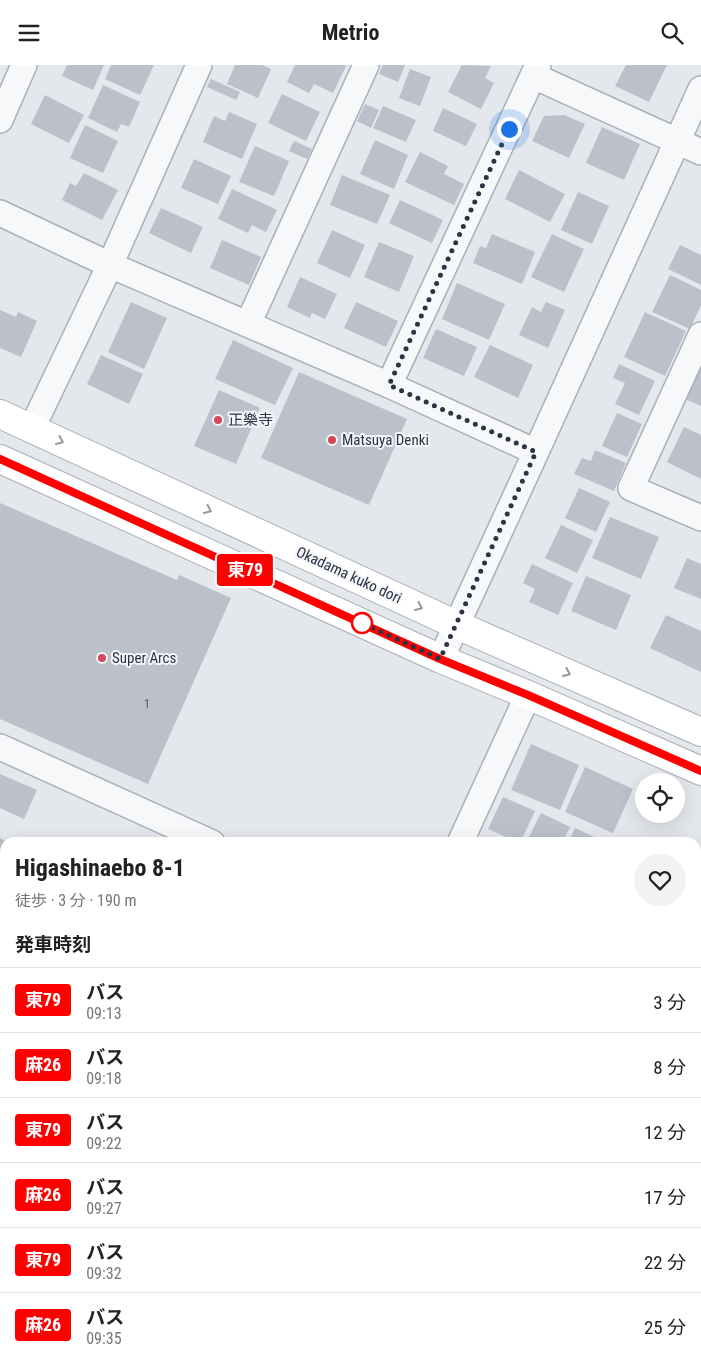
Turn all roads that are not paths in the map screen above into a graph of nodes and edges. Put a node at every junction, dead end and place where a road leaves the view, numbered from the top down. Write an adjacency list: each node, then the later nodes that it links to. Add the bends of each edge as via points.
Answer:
1 (24, 65): 6 (street)
2 (198, 65): 10 (street)
3 (366, 65): 11 (street)
4 (536, 70): 7 (street); 13 (street)
5 (701, 89): 7 (street)
6 (0, 120)
7 (677, 141): 8 (street); 16 (street)
8 (701, 152)
9 (0, 213): 10 (street)
10 (110, 265): 11 (street); 15 (street)
11 (248, 325): 13 (street)
12 (701, 335): 18 (street, via 631,488)
13 (389, 385): 16 (street)
14 (0, 414): 15 (main road, Okadama kuko dori)
15 (32, 428): 19 (main road, Okadama kuko dori, one-way to 19)
16 (536, 452): 19 (street)
17 (0, 459): 20 (main road)
18 (701, 518)
19 (456, 625): 20 (street); 22 (main road, Okadama kuko dori, one-way to 22)
20 (440, 659): 21 (main road)
21 (528, 695): 24 (main road); 26 (street)
22 (701, 732)
23 (0, 747): 25 (street)
24 (701, 771)
25 (199, 837)
26 (463, 837)

